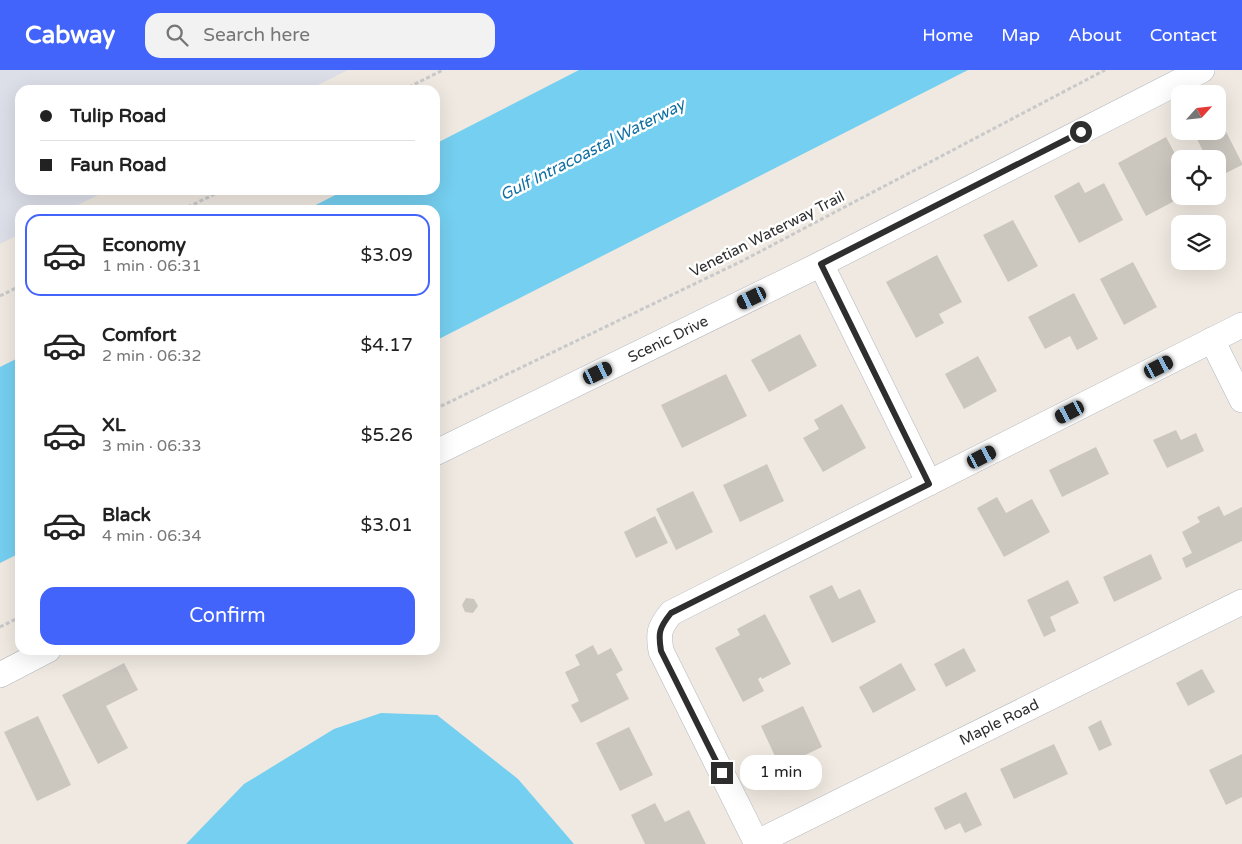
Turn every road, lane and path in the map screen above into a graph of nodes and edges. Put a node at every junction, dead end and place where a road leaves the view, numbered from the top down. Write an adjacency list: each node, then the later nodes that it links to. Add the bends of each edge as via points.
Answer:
1 (443, 70): 4 (path)
2 (1105, 70): 13 (path, Venetian Waterway Trail, via 742,261)
3 (1202, 70): 7 (street, Scenic Drive)
4 (413, 85)
5 (213, 195): 6 (path)
6 (192, 205)
7 (821, 264): 14 (street, Scenic Drive); 15 (street)
8 (15, 288): 9 (path)
9 (0, 296)
10 (1242, 325): 11 (street)
11 (1212, 340): 12 (street); 15 (street)
12 (1242, 400)
13 (440, 407)
14 (440, 451)
15 (929, 484): 21 (street, via 671,613 662,625 659,636 661,651)
16 (1242, 602): 21 (street, Maple Road)
17 (15, 620): 18 (path)
18 (0, 627)
19 (38, 655): 20 (street)
20 (0, 675)
21 (757, 843)

